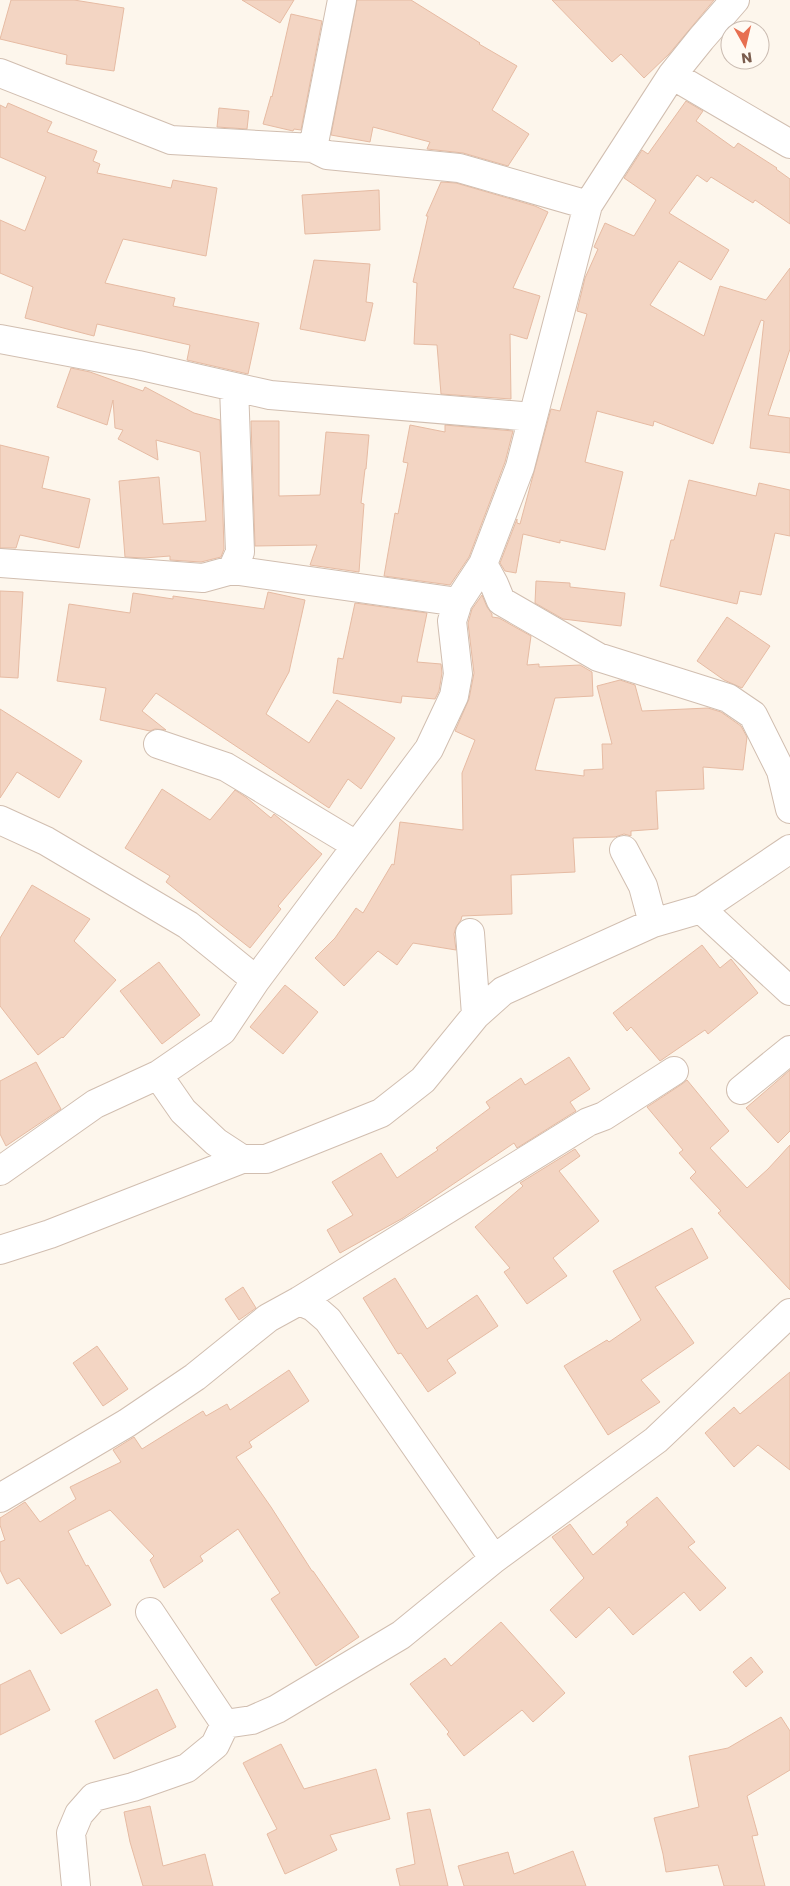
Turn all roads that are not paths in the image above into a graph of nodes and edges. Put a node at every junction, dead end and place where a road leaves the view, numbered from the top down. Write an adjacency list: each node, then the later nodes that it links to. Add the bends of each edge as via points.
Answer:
1 (342, 0): 6 (street)
2 (735, 0): 4 (street)
3 (0, 73): 6 (street, via 171,140)
4 (672, 75): 5 (street); 7 (street)
5 (790, 144)
6 (313, 148): 7 (street, via 327,155 459,168)
7 (588, 205): 10 (street)
8 (0, 339): 9 (street)
9 (234, 387): 10 (street, via 270,395); 13 (street, via 240,552)
10 (533, 417): 12 (street, via 520,467)
11 (0, 563): 13 (street, via 203,578)
12 (482, 564): 14 (street); 16 (street, via 501,601 598,657 728,698 754,715 781,771)
13 (232, 570): 14 (street)
14 (458, 602): 18 (street, via 452,620 458,674 454,696 429,749)
15 (158, 744): 18 (street, via 226,767)
16 (790, 809)
17 (0, 820): 24 (street, via 46,841 188,925)
18 (356, 845): 24 (street)
19 (790, 849): 21 (street)
20 (624, 850): 22 (street, via 643,886)
21 (701, 909): 22 (street); 25 (street)
22 (653, 923): 26 (street, via 503,991)
23 (470, 933): 26 (street)
24 (256, 980): 29 (street, via 222,1031)
25 (790, 991)
26 (476, 1015): 31 (street, via 424,1080 381,1113 266,1159)
27 (790, 1050): 30 (street)
28 (674, 1071): 34 (street)
29 (158, 1075): 31 (street, via 183,1111 216,1142); 32 (street, via 95,1104)
30 (741, 1090)
31 (242, 1159): 33 (street, via 50,1234)
32 (0, 1171)
33 (0, 1250)
34 (327, 1284): 35 (street); 37 (street)
35 (299, 1301): 37 (street, via 313,1307); 38 (street, via 268,1318 195,1377 127,1423)
36 (790, 1313): 39 (street, via 656,1440)
37 (328, 1320): 39 (street)
38 (0, 1498)
39 (494, 1559): 41 (street, via 401,1635 277,1709 252,1720)
40 (150, 1612): 41 (street)
41 (224, 1724): 42 (street, via 214,1745 187,1768 94,1797 79,1814 71,1833)
42 (76, 1886)

